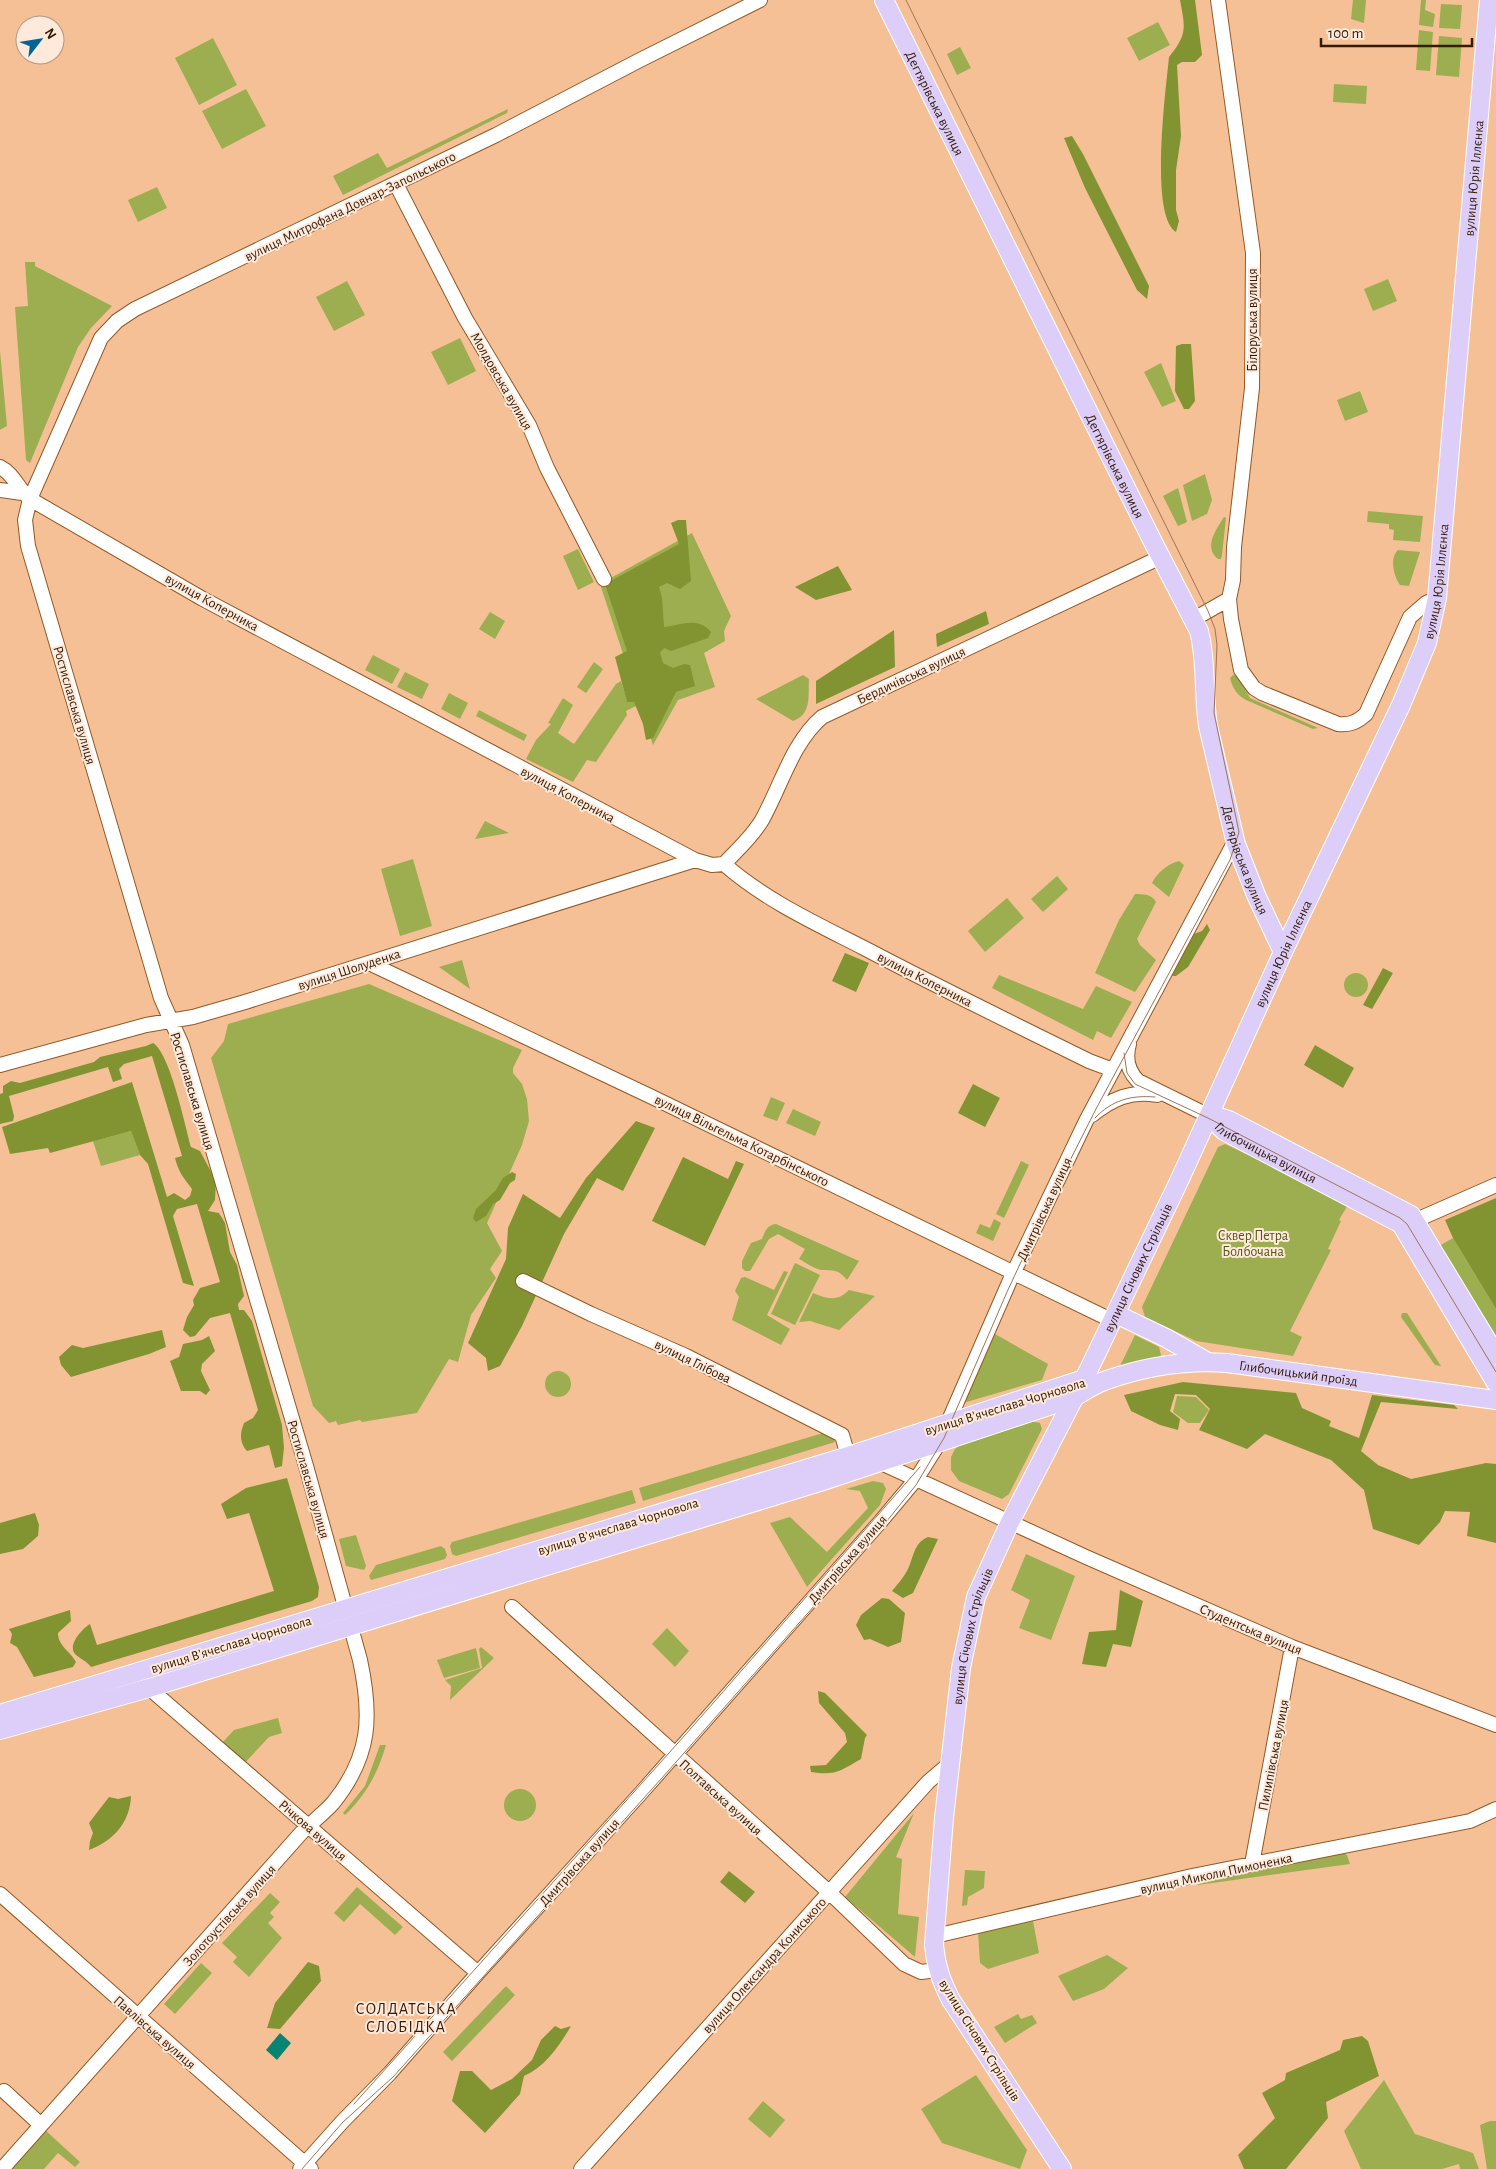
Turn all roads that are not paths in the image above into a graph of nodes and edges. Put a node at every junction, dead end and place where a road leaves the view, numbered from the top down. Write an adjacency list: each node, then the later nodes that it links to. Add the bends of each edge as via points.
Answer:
1 (760, 0): 5 (street, вулиця Митрофана Довнар-Запольського)
2 (884, 0): 9 (main road, Дегтярівська вулиця)
3 (1218, 0): 12 (street, Білоруська вулиця, via 1253,253 1252,388)
4 (1489, 0): 11 (main road, вулиця Юрія Іллєнка)
5 (396, 184): 8 (street, вулиця Митрофана Довнар-Запольського, via 135,309 117,321 101,338); 10 (street, Молдовська вулиця, via 465,318 529,425 547,468)
6 (0, 467): 8 (street, via 11,474)
7 (0, 490): 8 (street)
8 (26, 496): 15 (street, вулиця Коперника, via 203,599); 19 (street, Ростиславська вулиця, via 28,546 161,998)
9 (1161, 557): 13 (main road, Дегтярівська вулиця); 16 (street, Бердичівська вулиця, via 822,717 802,740 761,821)
10 (604, 579)
11 (1437, 598): 12 (street, Білоруська вулиця, via 1410,617 1366,714 1350,725 1326,720 1254,688 1238,658); 17 (main road, вулиця Юрія Іллєнка, via 1423,654)
12 (1229, 599): 13 (street)
13 (1194, 619): 14 (main road, Дегтярівська вулиця, via 1202,643 1204,707)
14 (1235, 841): 17 (main road, Дегтярівська вулиця); 20 (street, Дмитрівська вулиця)
15 (695, 860): 16 (street, вулиця Коперника, via 712,865); 18 (street, вулиця Шолуденка)
16 (724, 864): 22 (street, вулиця Коперника, via 780,905 954,995)
17 (1283, 952): 24 (main road, вулиця Юрія Іллєнка)
18 (369, 963): 19 (street, вулиця Шолуденка); 28 (street, вулиця Вільгельма Котарбінського)
19 (171, 1022): 21 (street, вулиця Шолуденка, via 146,1025); 45 (street, Ростиславська вулиця, via 182,1045)
20 (1131, 1036): 22 (street, Дмитрівська вулиця); 23 (street, via 1127,1051 1134,1077)
21 (0, 1065)
22 (1113, 1070): 25 (street, Дмитрівська вулиця)
23 (1172, 1099): 24 (street); 25 (street, via 1149,1094 1126,1096 1108,1103)
24 (1209, 1116): 27 (main road, Глибочицька вулиця, via 1236,1123 1399,1207); 30 (main road, вулиця Січових Стрільців)
25 (1086, 1121): 28 (street, Дмитрівська вулиця)
26 (1496, 1185): 27 (street)
27 (1409, 1223): 31 (main road, Глибочицька вулиця); 35 (main road, Глибочицька вулиця)
28 (1014, 1273): 30 (street, вулиця Вільгельма Котарбінського); 38 (street, Дмитрівська вулиця)
29 (523, 1281): 40 (street, вулиця Глібова, via 686,1356 842,1435)
30 (1114, 1318): 32 (main road, via 1166,1338); 33 (main road, вулиця Січових Стрільців)
31 (1496, 1355)
32 (1208, 1362): 34 (main road, Глибочицький проїзд, via 1164,1366); 37 (main road, Глибочицький проїзд)
33 (1084, 1379): 34 (main road, вулиця Вʼячеслава Чорновола); 36 (main road, вулиця Січових Стрільців); 38 (main road, вулиця Вʼячеслава Чорновола)
34 (1103, 1381): 36 (main road, вулиця Вʼячеслава Чорновола)
35 (1496, 1383)
36 (1073, 1398): 39 (main road, вулиця Вʼячеслава Чорновола); 43 (main road, вулиця Січових Стрільців)
37 (1496, 1400)
38 (948, 1423): 39 (street, Дмитрівська вулиця); 40 (main road, вулиця Вʼячеслава Чорновола)
39 (939, 1443): 41 (main road, вулиця Вʼячеслава Чорновола); 42 (street, Дмитрівська вулиця)
40 (848, 1456): 45 (main road, вулиця Вʼячеслава Чорновола)
41 (881, 1463): 42 (street); 46 (main road, вулиця Вʼячеслава Чорновола)
42 (916, 1478): 43 (street); 52 (street, Дмитрівська вулиця)
43 (1010, 1522): 47 (street, Студентська вулиця); 53 (main road, вулиця Січових Стрільців, via 976,1597 970,1620)
44 (512, 1607): 52 (street, Полтавська вулиця)
45 (345, 1608): 46 (street, Ростиславська вулиця); 49 (main road, вулиця Вʼячеслава Чорновола)
46 (350, 1626): 48 (main road, вулиця Вʼячеслава Чорновола); 55 (street, Золотоустівська вулиця, via 366,1687 368,1710 364,1744 344,1788)
47 (1292, 1647): 50 (street, Студентська вулиця); 56 (street, Пилипівська вулиця)
48 (149, 1688): 51 (main road, вулиця Вʼячеслава Чорновола); 55 (street, Річкова вулиця)
49 (0, 1714)
50 (1496, 1725)
51 (0, 1730)
52 (674, 1755): 57 (street, Полтавська вулиця); 61 (street, Дмитрівська вулиця)
53 (950, 1764): 57 (street, вулиця Олександра Кониського, via 932,1778); 59 (main road, вулиця Січових Стрільців)
54 (1496, 1810): 56 (street, вулиця Миколи Пимоненка, via 1470,1821)
55 (309, 1825): 61 (street, Річкова вулиця); 62 (street, Золотоустівська вулиця)
56 (1252, 1864): 59 (street, вулиця Миколи Пимоненка)
57 (830, 1893): 60 (street, Полтавська вулиця, via 904,1964 921,1972); 67 (street, вулиця Олександра Кониського)
58 (0, 1894): 62 (street, Павлівська вулиця)
59 (935, 1936): 60 (main road, вулиця Січових Стрільців)
60 (937, 1970): 68 (main road, вулиця Січових Стрільців, via 956,2008)
61 (478, 1972): 65 (street, Дмитрівська вулиця)
62 (138, 2017): 64 (street, Золотоустівська вулиця); 65 (street, Павлівська вулиця)
63 (4, 2091): 64 (street)
64 (41, 2125): 66 (street, Золотоустівська вулиця)
65 (305, 2167)
66 (2, 2169)
67 (581, 2169)
68 (1062, 2169)

